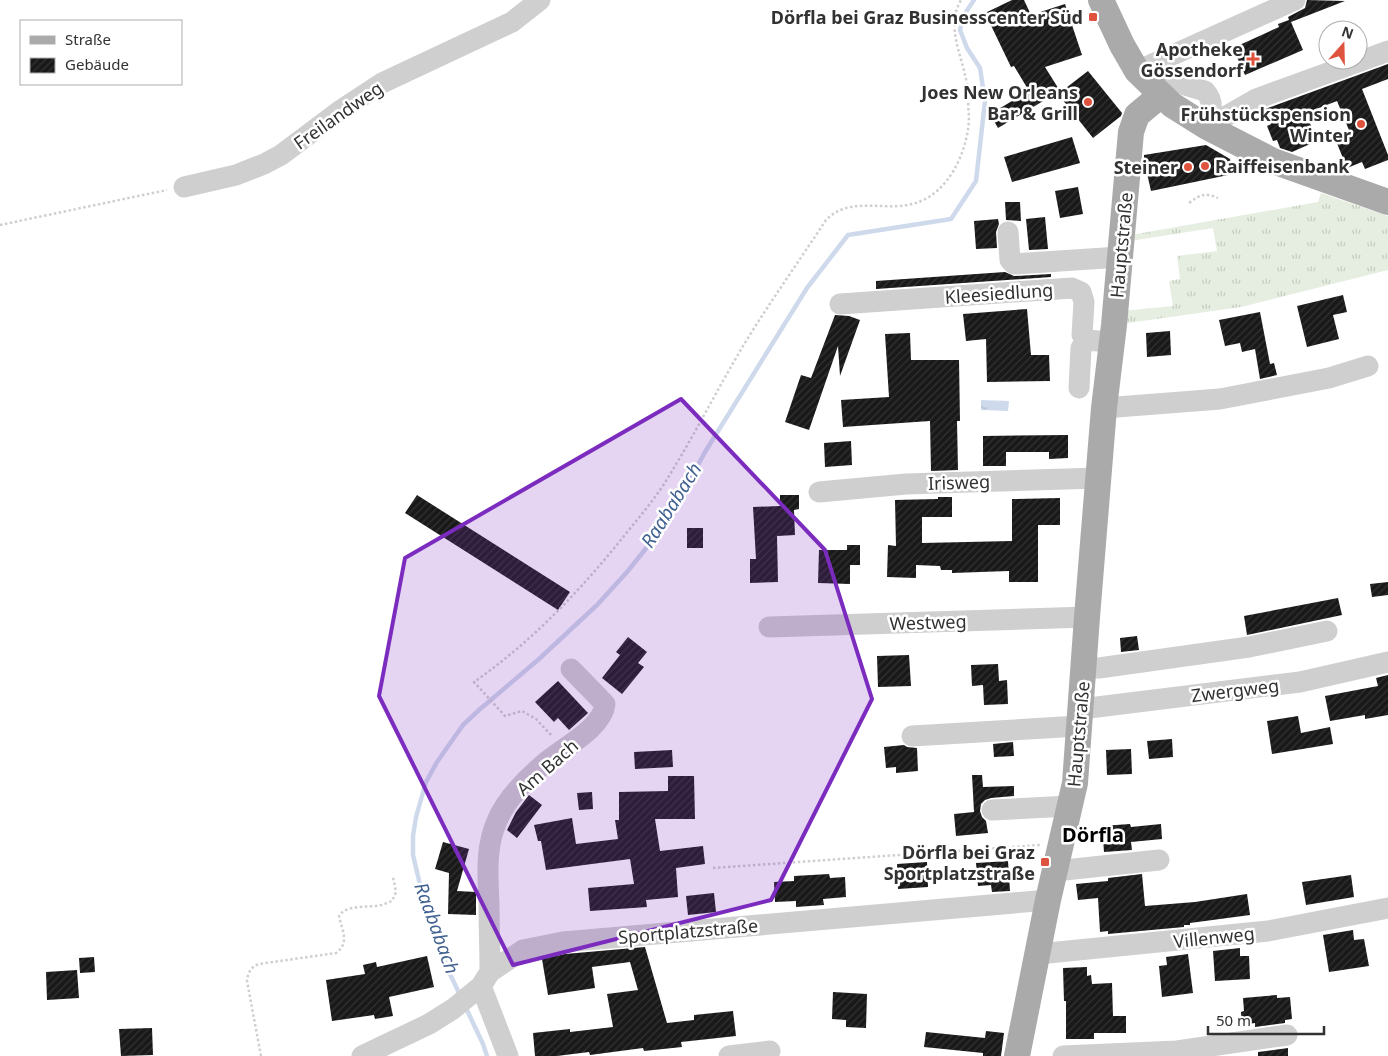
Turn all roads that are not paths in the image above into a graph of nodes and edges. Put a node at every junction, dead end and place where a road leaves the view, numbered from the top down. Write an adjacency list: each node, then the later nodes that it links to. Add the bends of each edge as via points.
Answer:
1 (540, 0): 8 (street, Freilandweg, via 512,22 376,87 264,164 236,175)
2 (1101, 0): 5 (main road)
3 (1295, 0): 5 (street)
4 (1388, 51): 7 (street, via 1256,99)
5 (1138, 71): 6 (main road); 7 (street, via 1205,91 1210,96 1212,108)
6 (1161, 94): 7 (main road, via 1172,105); 11 (main road, Hauptstraße, via 1137,115 1131,132)
7 (1208, 127): 9 (main road, via 1273,161)
8 (184, 187)
9 (1388, 202)
10 (1008, 232): 11 (street, via 1010,260 1014,264)
11 (1120, 257): 14 (main road, Hauptstraße)
12 (840, 304): 13 (street, Kleesiedlung, via 1072,288 1082,292 1082,334)
13 (1086, 340): 14 (street); 16 (street, via 1081,348)
14 (1111, 342): 17 (main road, Hauptstraße)
15 (1368, 366): 17 (street, via 1329,378 1220,400)
16 (1078, 388)
17 (1104, 408): 18 (main road, Hauptstraße)
18 (1099, 478): 19 (street, Irisweg, via 906,484); 20 (main road, Hauptstraße)
19 (819, 492)
20 (1086, 617): 21 (street, Westweg); 24 (main road, Hauptstraße)
21 (770, 627)
22 (1327, 631): 24 (street, via 1249,647)
23 (1388, 662): 26 (street, Zwergweg, via 1300,682)
24 (1084, 668): 26 (main road, Hauptstraße)
25 (571, 669): 35 (street, Am Bach, via 605,704 604,713 590,729 544,763 523,784 497,821 490,842)
26 (1080, 718): 27 (street, Zwergweg); 28 (main road, Hauptstraße)
27 (912, 736)
28 (1070, 806): 29 (street); 31 (main road, Hauptstraße)
29 (992, 810)
30 (1159, 860): 31 (street)
31 (1055, 871): 32 (main road, Hauptstraße)
32 (1048, 900): 34 (main road, Hauptstraße); 35 (street, Sportplatzstraße, via 563,942 523,950)
33 (1388, 908): 34 (street, Villenweg, via 1268,931)
34 (1038, 954): 41 (main road, Hauptstraße)
35 (480, 985): 38 (street, Sportplatzstraße, via 454,1009); 39 (street, Am Bach)
36 (1287, 1034): 42 (street, via 1178,1051)
37 (770, 1051): 40 (street)
38 (367, 1055)
39 (508, 1056)
40 (729, 1056)
41 (1017, 1056)
42 (1063, 1056)

